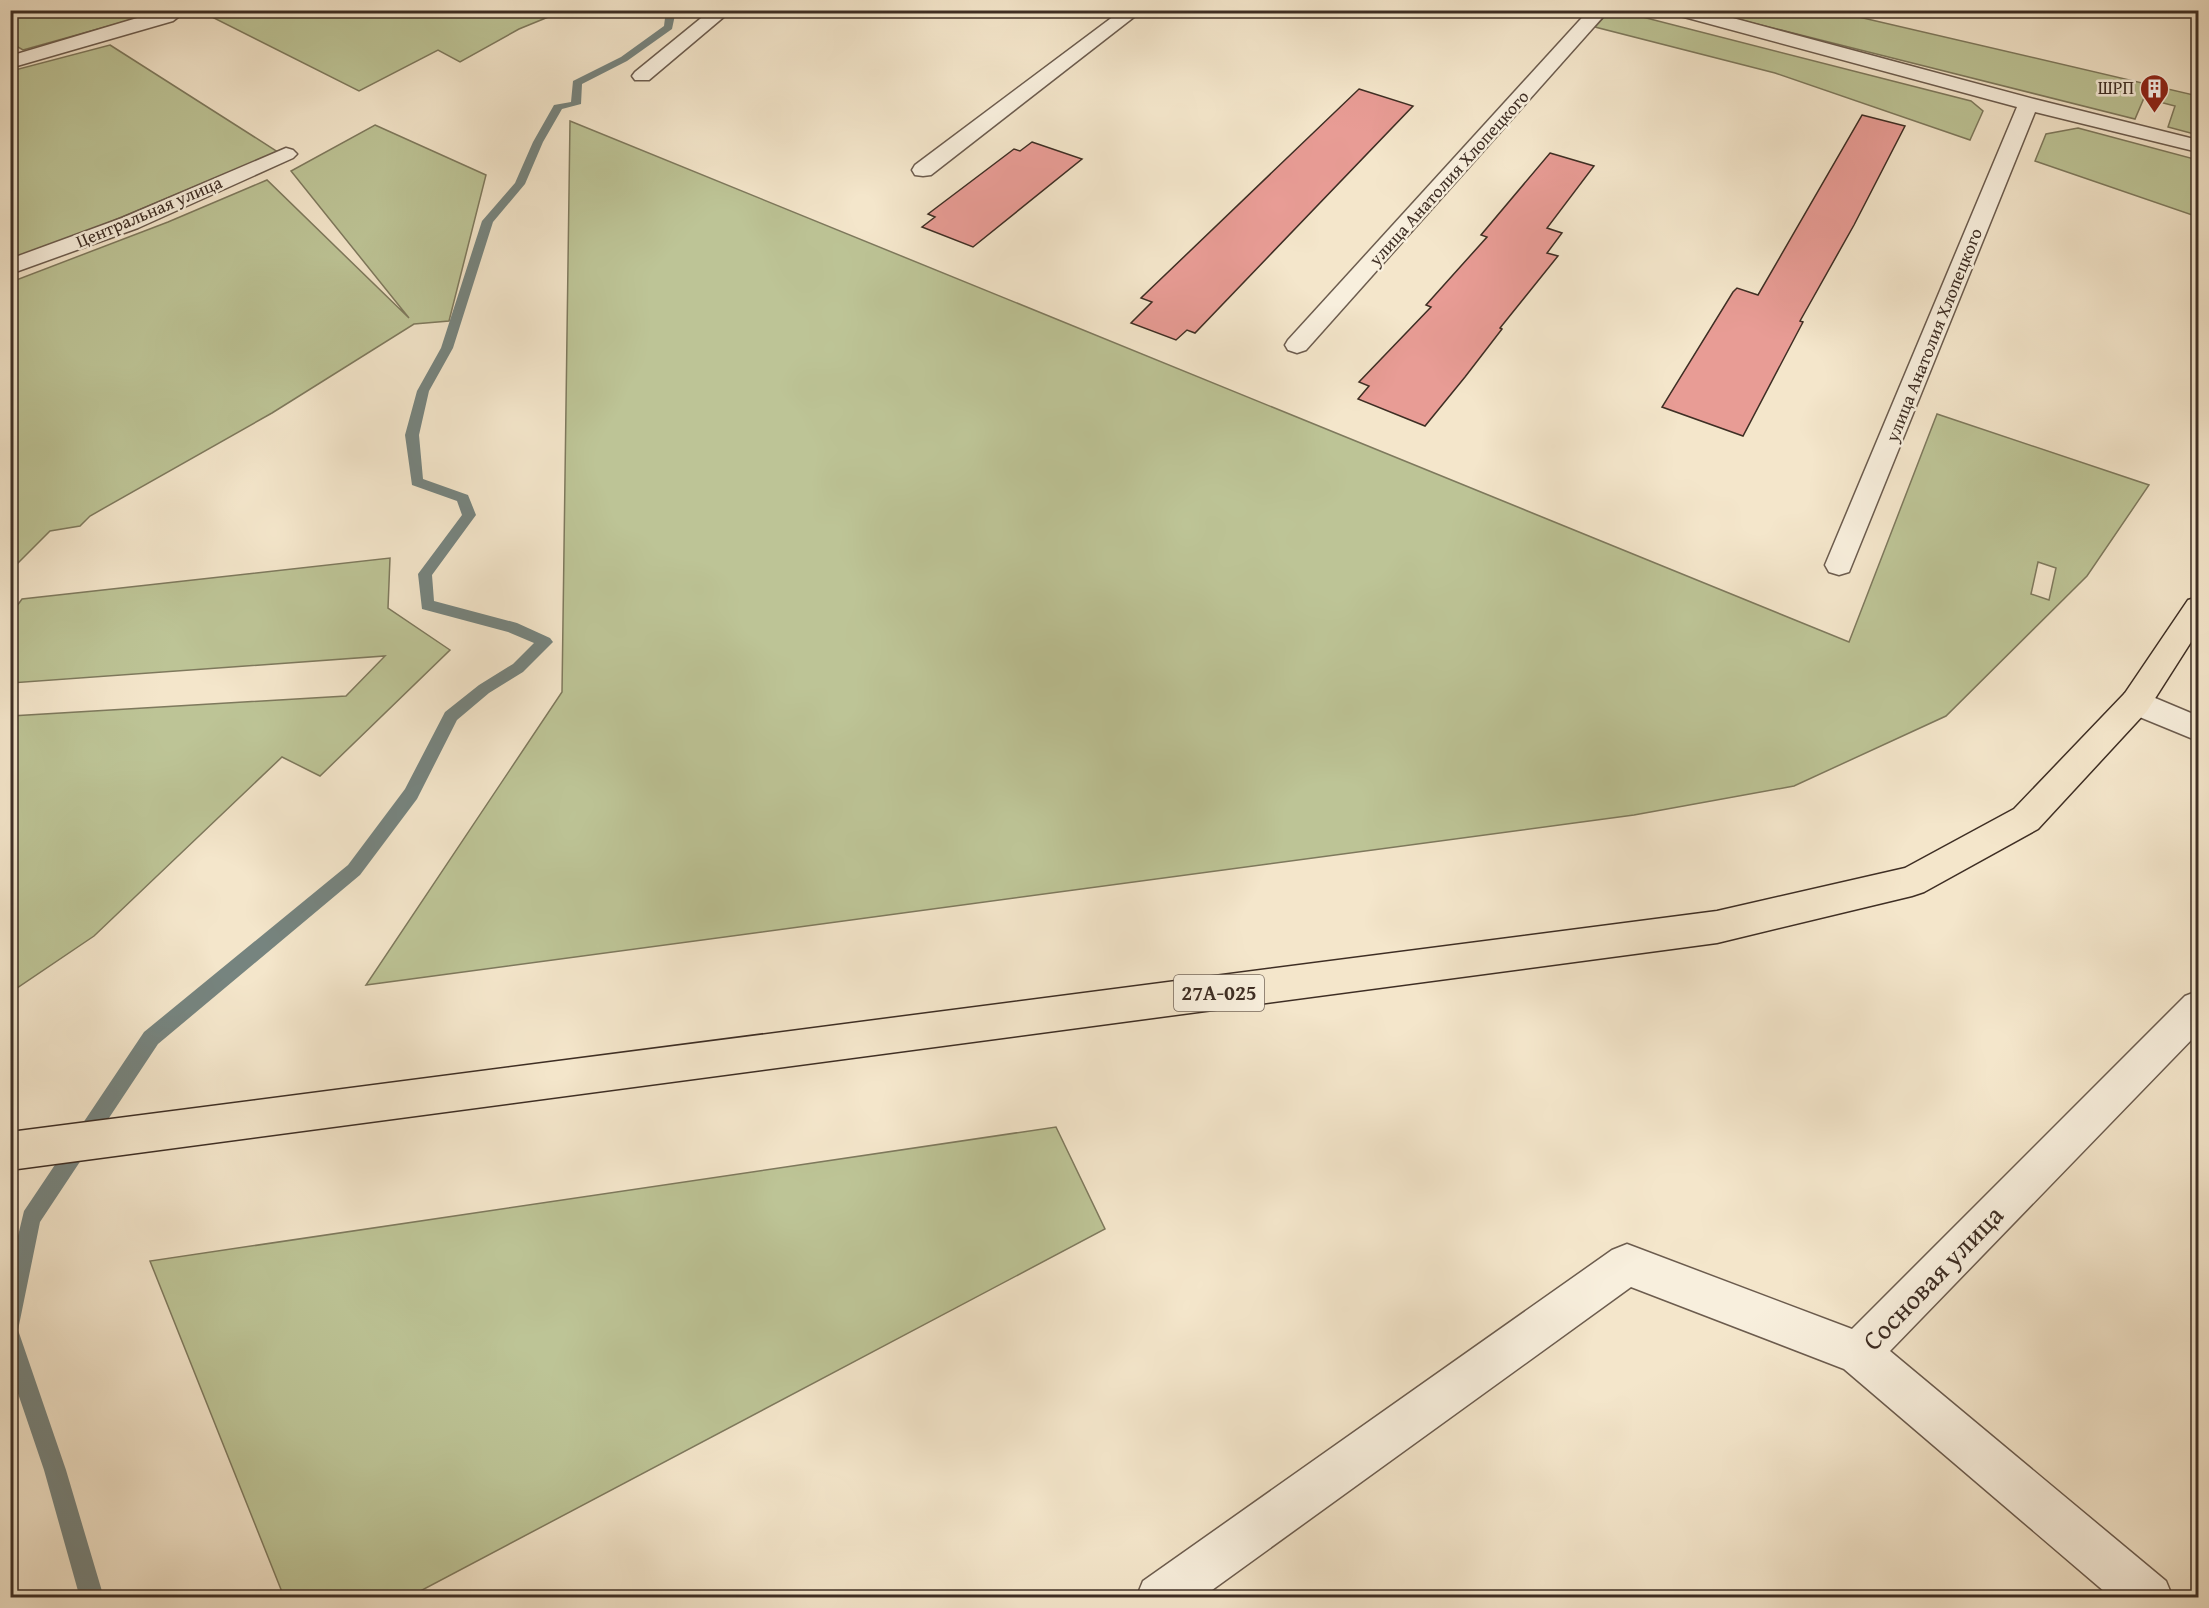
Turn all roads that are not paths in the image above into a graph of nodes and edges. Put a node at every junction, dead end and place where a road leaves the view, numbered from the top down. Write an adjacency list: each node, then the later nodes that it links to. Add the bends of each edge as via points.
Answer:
1 (178, 10): 6 (street, via 166,18)
2 (723, 10): 7 (street)
3 (1134, 10): 11 (street)
4 (1600, 10): 13 (street, улица Анатолия Хлопецкого)
5 (1680, 10): 8 (street)
6 (10, 62)
7 (642, 76)
8 (2028, 104): 9 (street); 14 (street, улица Анатолия Хлопецкого)
9 (2199, 146)
10 (286, 154): 12 (street, Центральная улица, via 130,223)
11 (923, 170)
12 (10, 267)
13 (1297, 345)
14 (1839, 565)
15 (2199, 608): 16 (main road, 27А-025)
16 (2136, 702): 17 (street); 19 (main road, 27А-025, via 2026,819 1922,876 1717,927)
17 (2199, 729)
18 (2199, 1008): 20 (street, Сосновая улица)
19 (26, 1149)
20 (1858, 1353): 21 (street, via 1628,1265); 22 (street, Сосновая улица)
21 (1160, 1598)
22 (2149, 1598)

